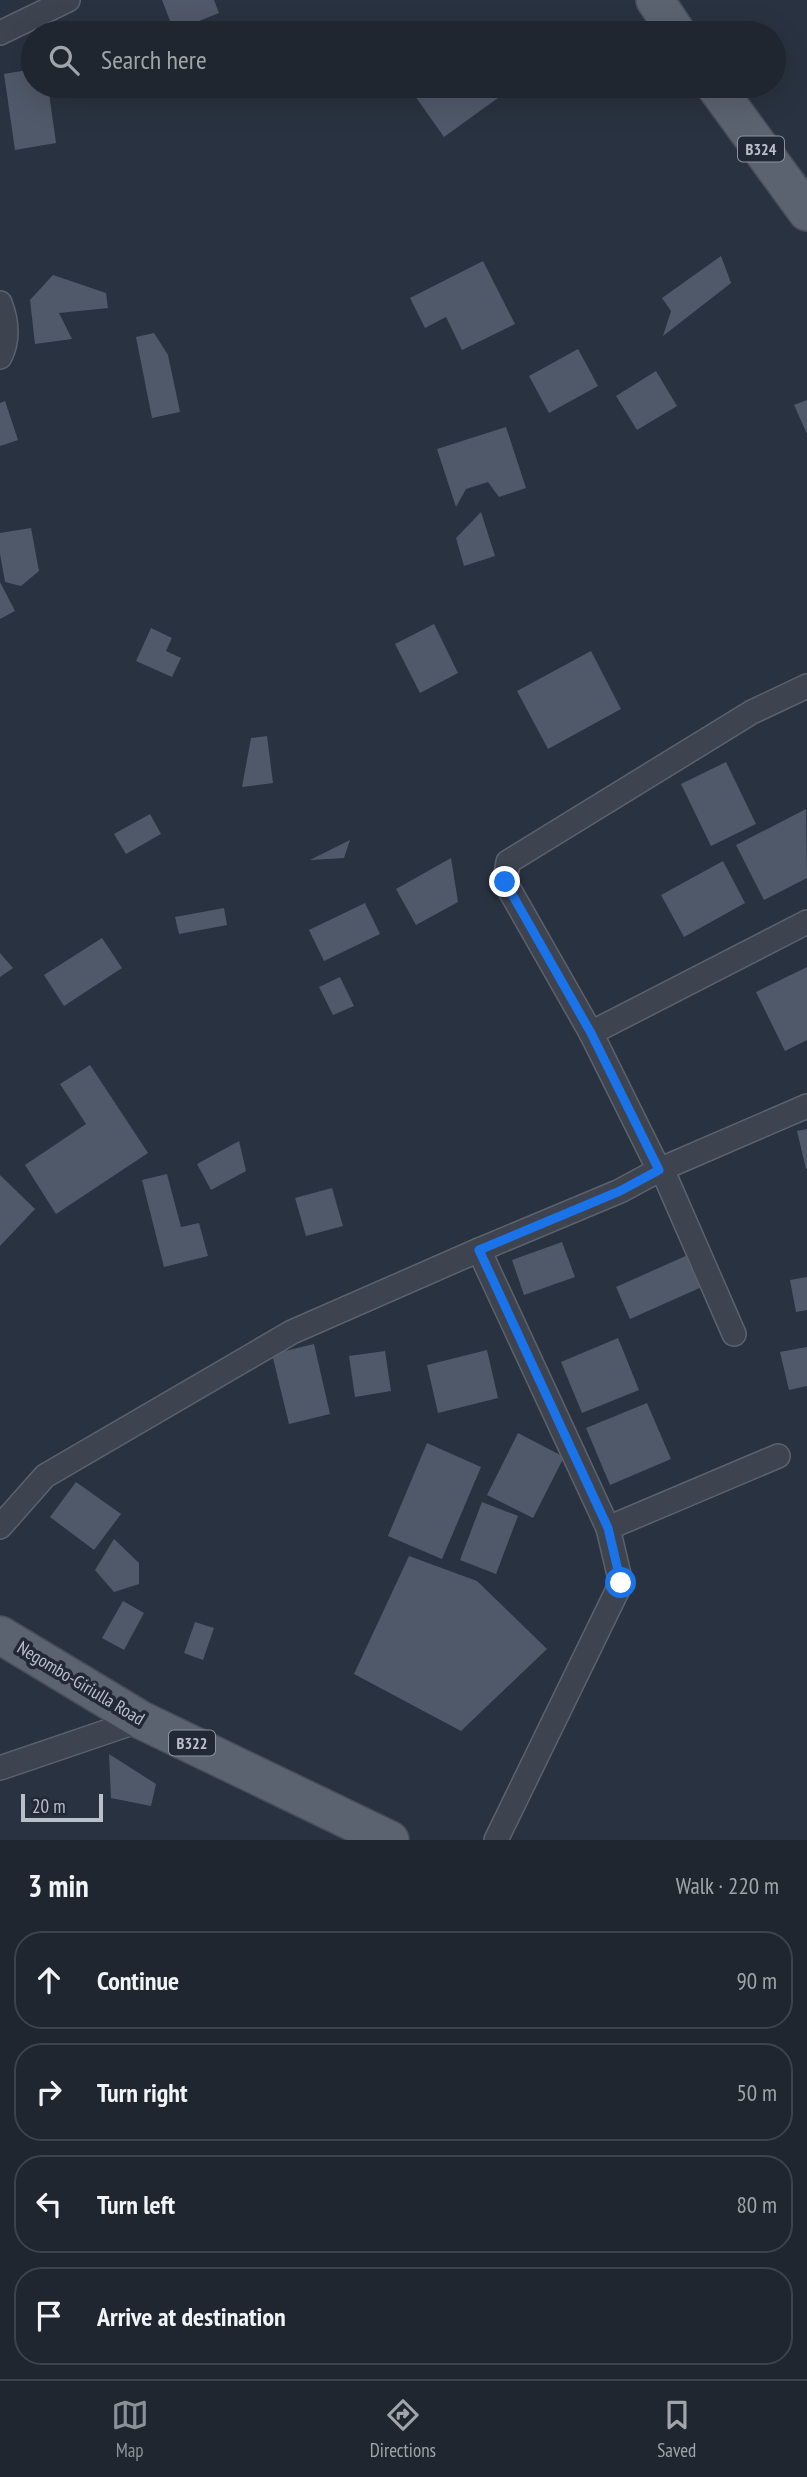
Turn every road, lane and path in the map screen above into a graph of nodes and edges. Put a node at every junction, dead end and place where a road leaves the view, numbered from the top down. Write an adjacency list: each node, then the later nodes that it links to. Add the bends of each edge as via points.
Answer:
1 (68, 0): 3 (street)
2 (655, 0): 4 (main road)
3 (25, 21)
4 (669, 21)
5 (21, 23): 6 (street)
6 (0, 33)
7 (724, 98): 8 (main road, B324)
8 (802, 196)
9 (0, 303): 10 (street, via 6,331)
10 (0, 357)
11 (807, 686): 13 (street, via 752,712 508,862 505,882)
12 (807, 922): 13 (street)
13 (591, 1033): 15 (street)
14 (807, 1106): 15 (street)
15 (660, 1169): 16 (street, via 620,1191); 17 (street)
16 (479, 1250): 19 (street, via 280,1338 45,1476); 20 (street)
17 (734, 1334)
18 (778, 1456): 20 (street)
19 (0, 1527)
20 (608, 1528): 25 (street, via 621,1583)
21 (0, 1634): 22 (main road, Negombo-Giriulla Road / B322)
22 (141, 1720): 23 (street); 24 (main road, Negombo-Giriulla Road / B322)
23 (0, 1768)
24 (390, 1840)
25 (496, 1840)

